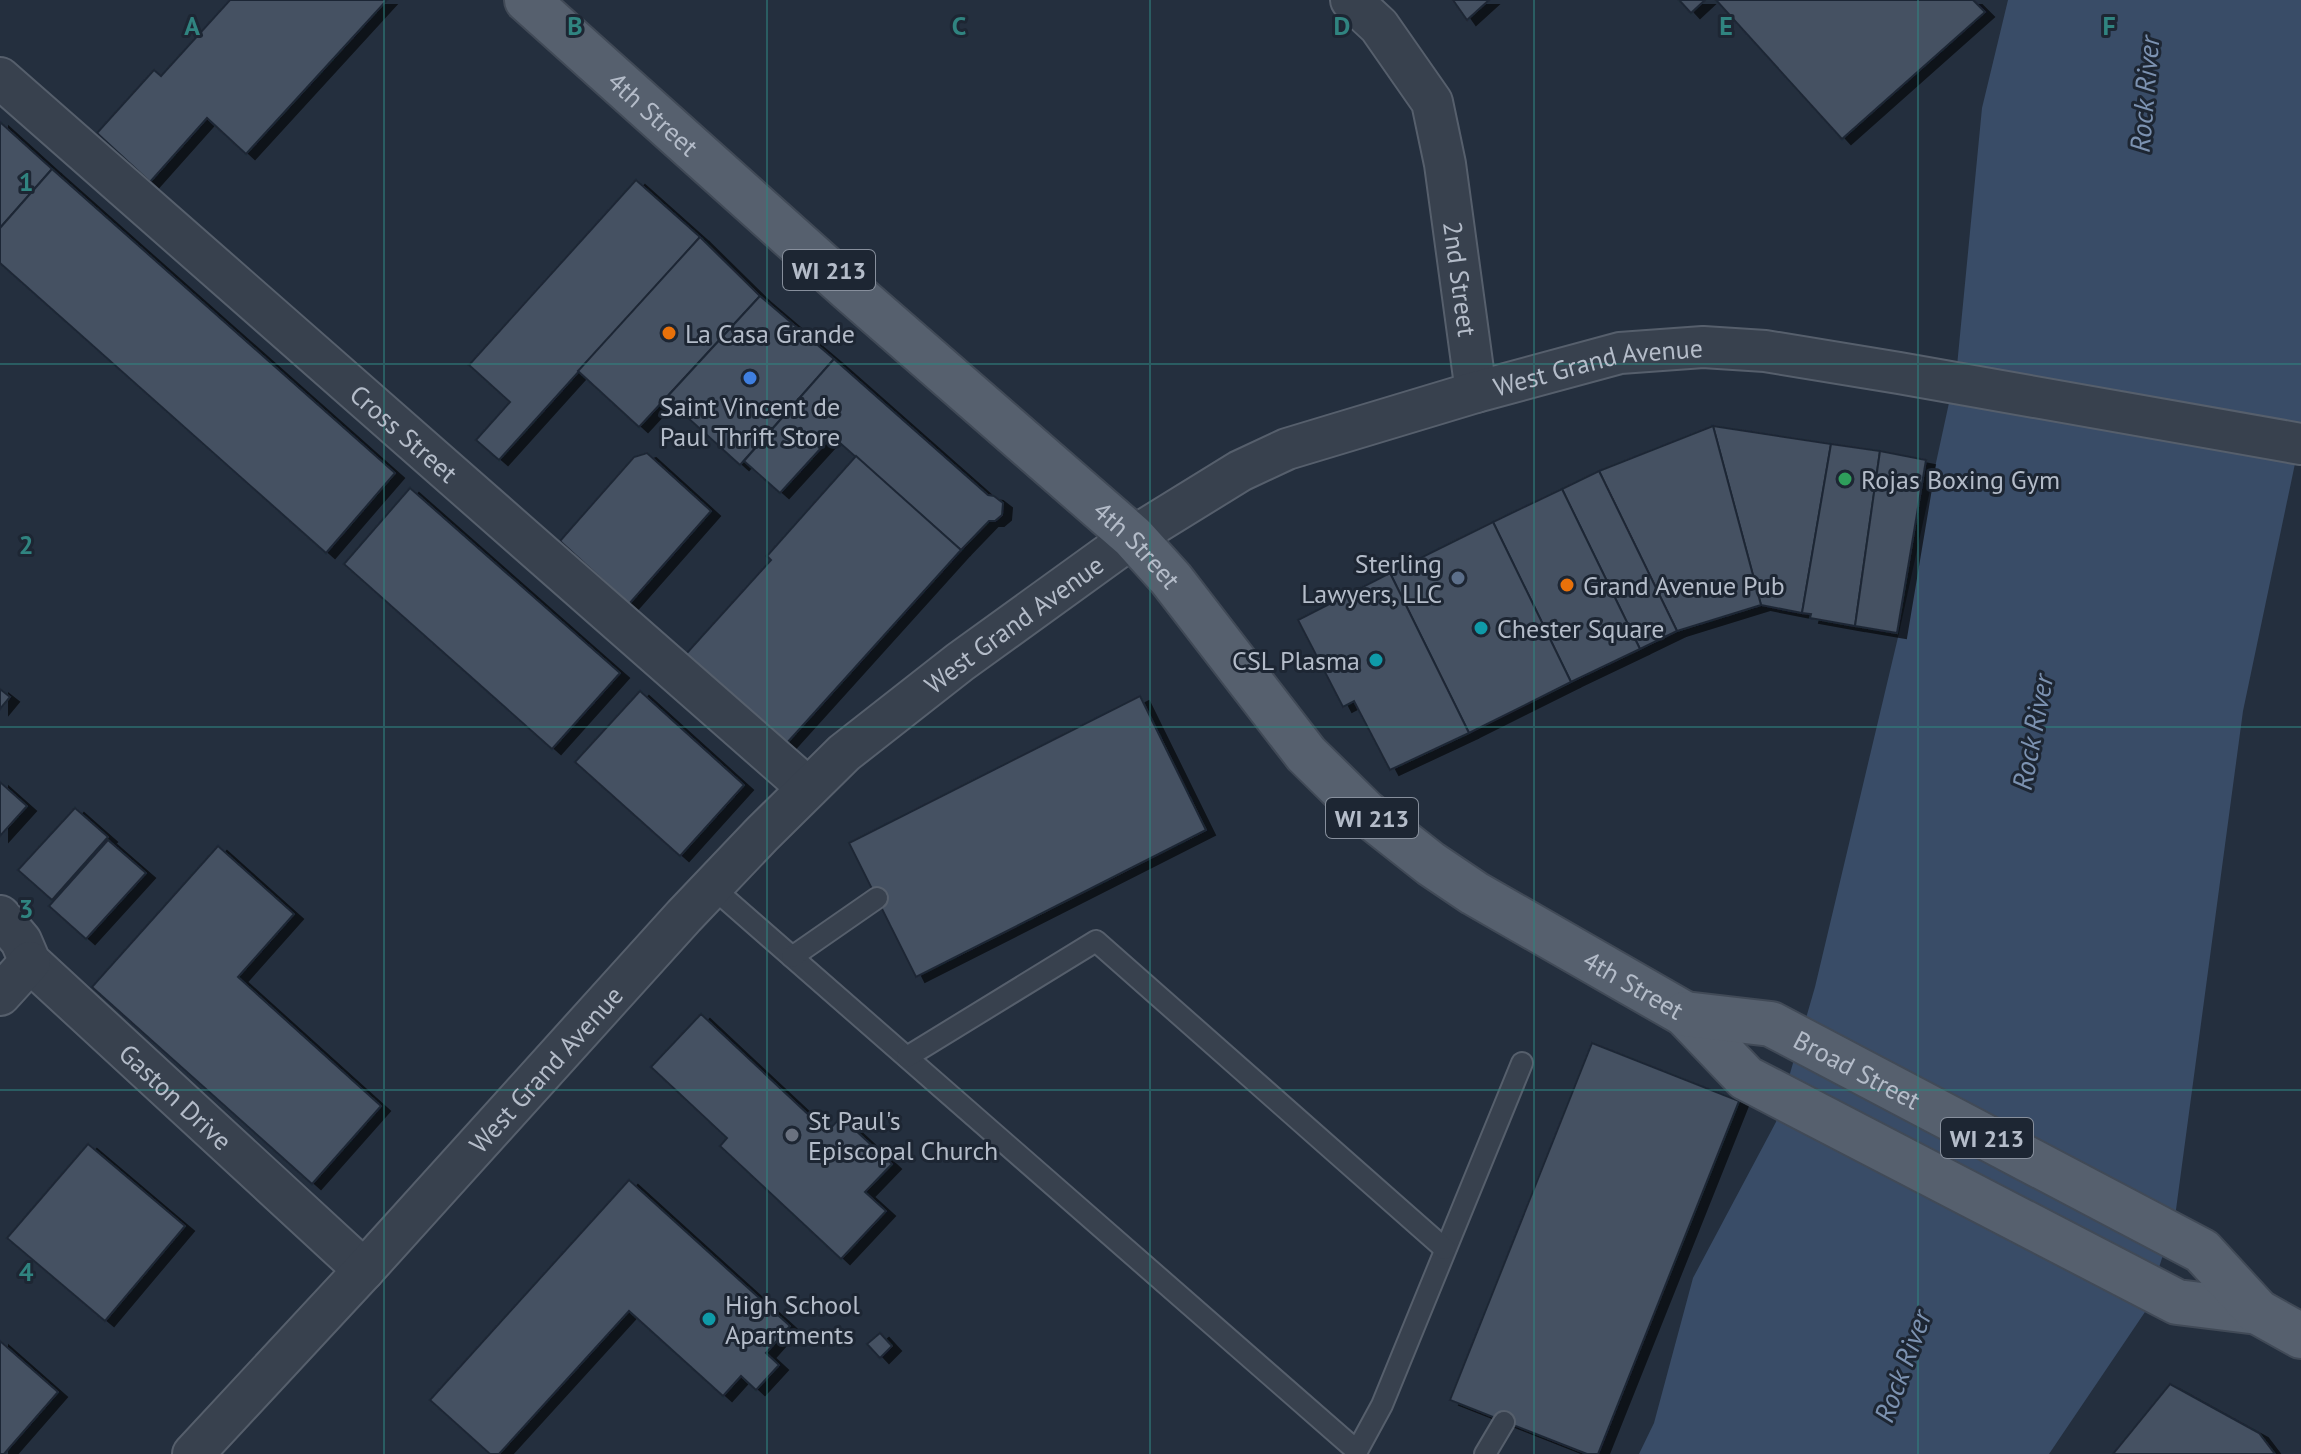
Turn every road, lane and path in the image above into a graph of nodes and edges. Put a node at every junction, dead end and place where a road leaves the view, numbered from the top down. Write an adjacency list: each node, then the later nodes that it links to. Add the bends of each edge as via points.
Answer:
1 (527, 0): 6 (main road, 4th Street / WI 213)
2 (1351, 0): 4 (street, 2nd Street, via 1379,26 1432,102)
3 (0, 78): 7 (street, Cross Street)
4 (1476, 392): 5 (street, West Grand Avenue, via 1620,353 1703,347 1765,351); 6 (street, West Grand Avenue, via 1287,449 1240,471)
5 (2301, 444)
6 (1133, 537): 7 (street, West Grand Avenue, via 887,717); 14 (main road, 4th Street / WI 213, via 1306,754 1394,837 1474,893)
7 (808, 788): 8 (street, West Grand Avenue)
8 (712, 887): 11 (lane); 19 (street, West Grand Avenue)
9 (877, 898): 11 (lane)
10 (0, 916): 12 (street, Gaston Drive)
11 (792, 957): 15 (lane)
12 (30, 962): 13 (street); 19 (street, Gaston Drive)
13 (0, 995)
14 (1685, 1014): 17 (main road, 4th Street / WI 213); 20 (main road, Broad Street / WI 213, via 1771,1024 2202,1251)
15 (907, 1057): 18 (lane, via 1096,941); 23 (lane)
16 (1522, 1063): 18 (lane)
17 (1746, 1078): 20 (main road, Broad Street / WI 213, via 2177,1302)
18 (1445, 1249): 23 (lane)
19 (364, 1270): 24 (street, West Grand Avenue)
20 (2258, 1312): 21 (main road, Broad Street / WI 213)
21 (2301, 1336)
22 (1504, 1422): 25 (lane)
23 (1359, 1452)
24 (193, 1454)
25 (1485, 1454)

